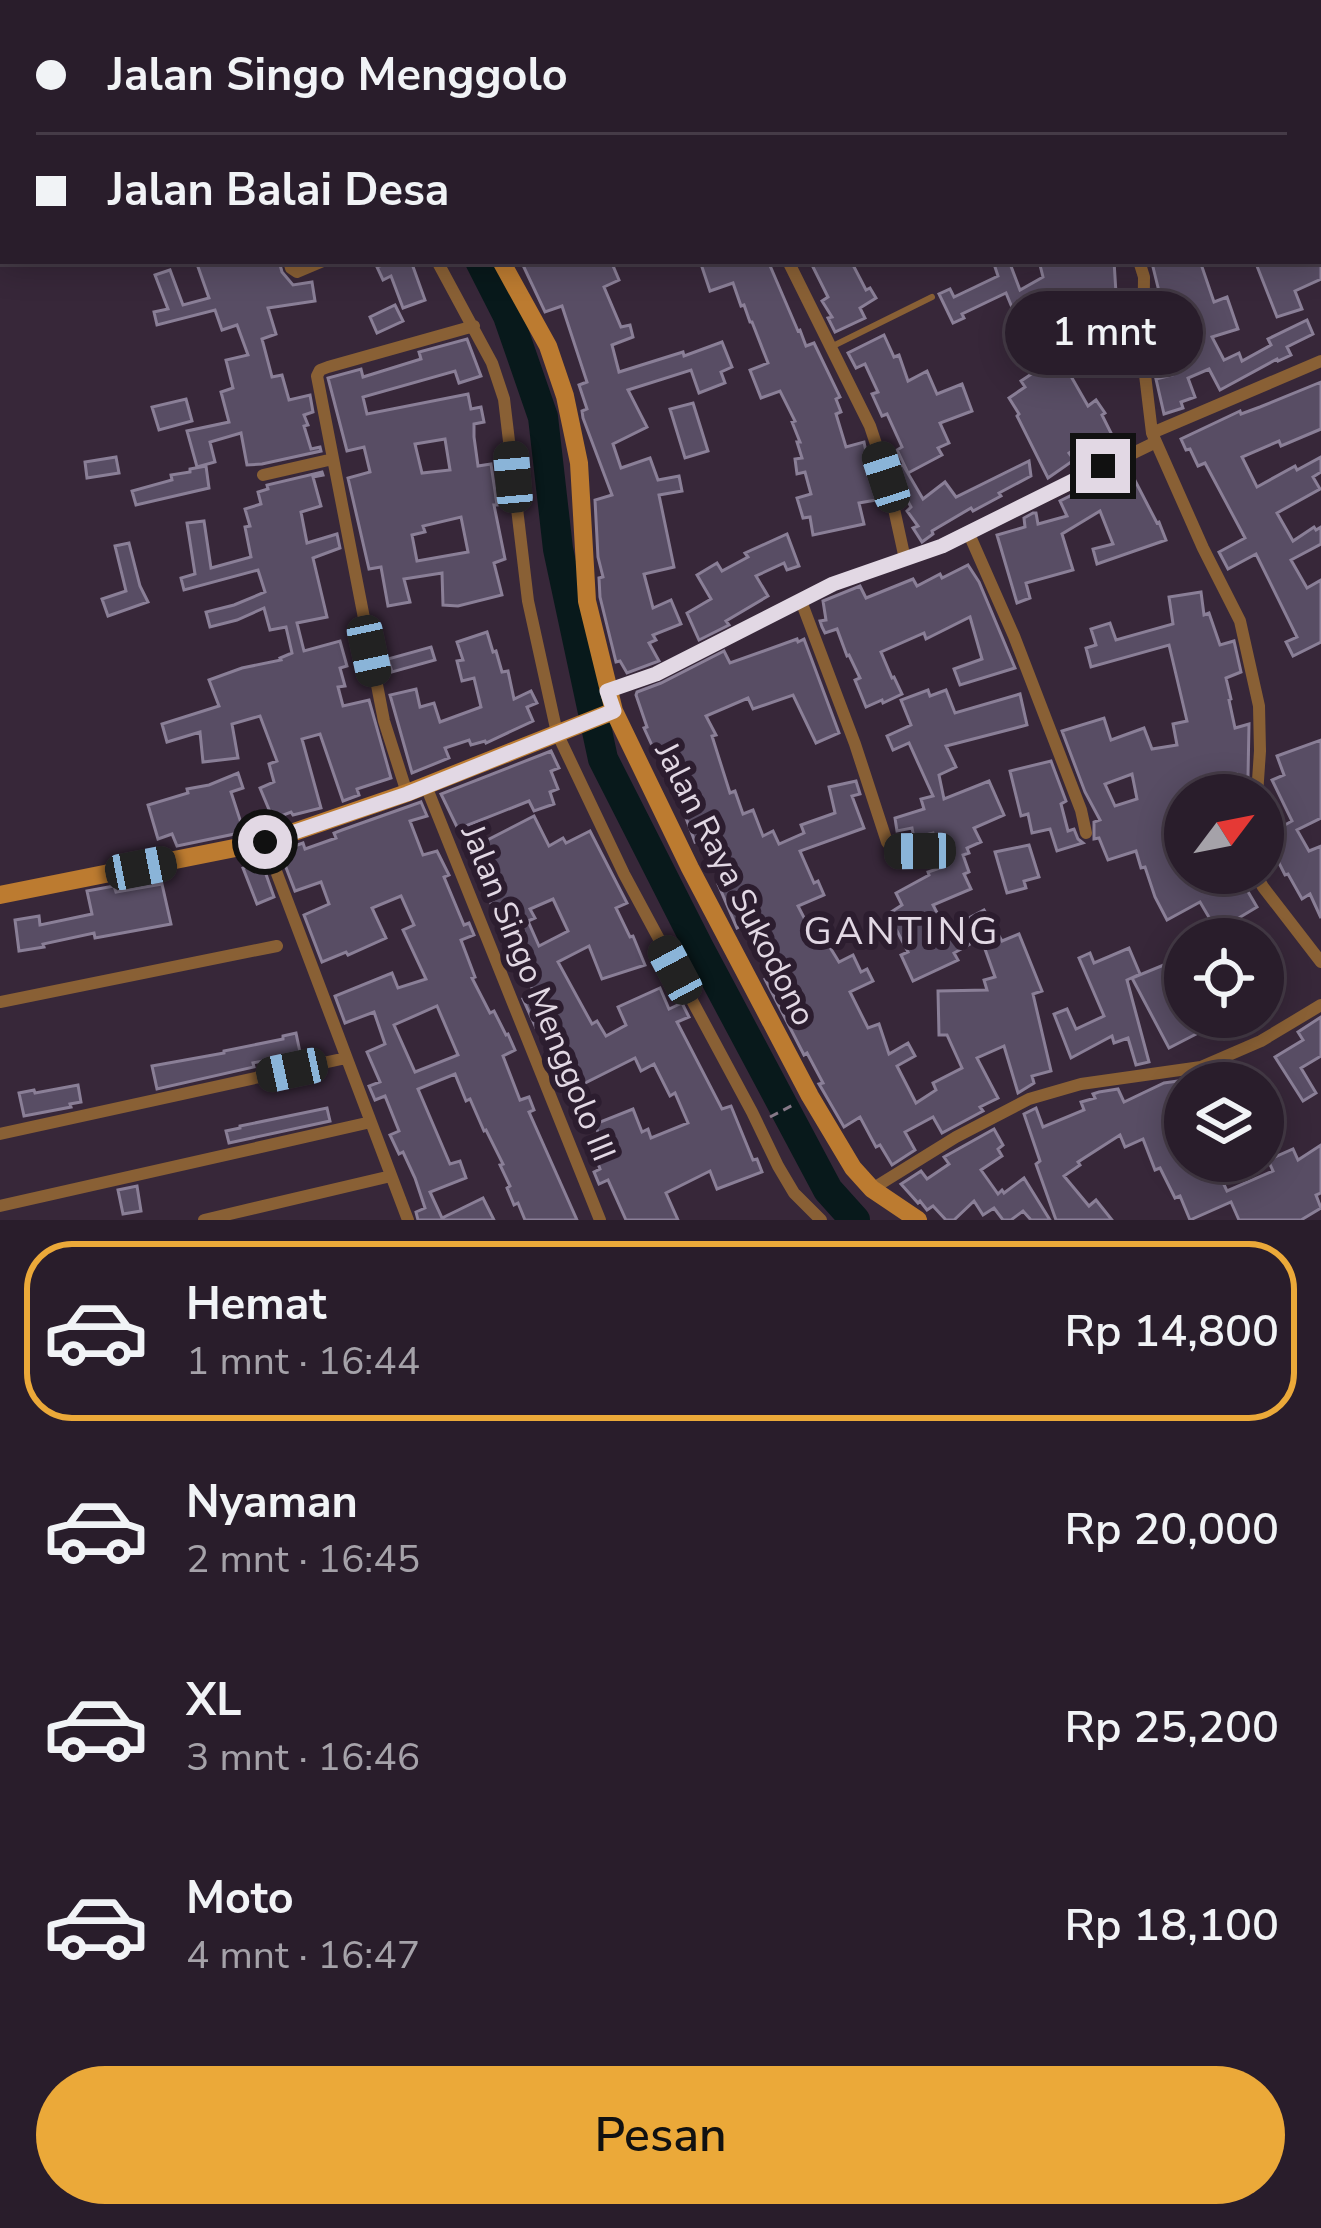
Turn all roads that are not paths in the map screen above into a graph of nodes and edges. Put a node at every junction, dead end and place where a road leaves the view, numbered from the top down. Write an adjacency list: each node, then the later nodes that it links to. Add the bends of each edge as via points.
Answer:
1 (290, 264): 2 (street, via 297,272)
2 (316, 264)
3 (439, 264): 8 (street)
4 (503, 264): 17 (main road, Jalan Raya Sukodono, via 565,396 578,463 586,601)
5 (789, 264): 9 (street)
6 (1140, 264): 11 (street)
7 (932, 298): 9 (lane)
8 (474, 326): 12 (street, Jalan Singo Menggolo III, via 320,370); 19 (street, via 503,399 527,601)
9 (830, 348): 15 (street, via 870,426)
10 (1321, 362): 11 (street)
11 (1153, 438): 14 (street); 20 (street, via 1240,621 1259,706)
12 (333, 459): 13 (street); 21 (street, Jalan Singo Menggolo III, via 384,721)
13 (263, 475)
14 (969, 534): 15 (street); 22 (street)
15 (905, 559): 16 (street)
16 (801, 601): 17 (street); 24 (street, via 887,842 896,851)
17 (607, 691): 18 (main road, Jalan Raya Sukodono)
18 (611, 712): 19 (main road); 35 (main road, Jalan Raya Sukodono, via 810,1096)
19 (562, 731): 21 (main road); 40 (street, via 624,874 778,1166)
20 (1258, 774)
21 (416, 790): 23 (main road); 39 (street, Jalan Singo Menggolo III)
22 (1085, 833)
23 (265, 842): 26 (main road); 31 (street)
24 (920, 851)
25 (1268, 894): 28 (street)
26 (0, 895)
27 (277, 946): 29 (street)
28 (1321, 962)
29 (0, 1002)
30 (1321, 1005): 35 (street, via 1201,1067 1029,1099)
31 (346, 1058): 32 (street); 33 (street)
32 (370, 1122): 34 (street); 36 (street)
33 (0, 1134)
34 (391, 1176): 37 (street); 38 (street)
35 (872, 1189): 41 (main road, Jalan Raya Sukodono)
36 (0, 1206)
37 (204, 1220)
38 (408, 1220)
39 (600, 1220)
40 (821, 1220)
41 (918, 1220)

